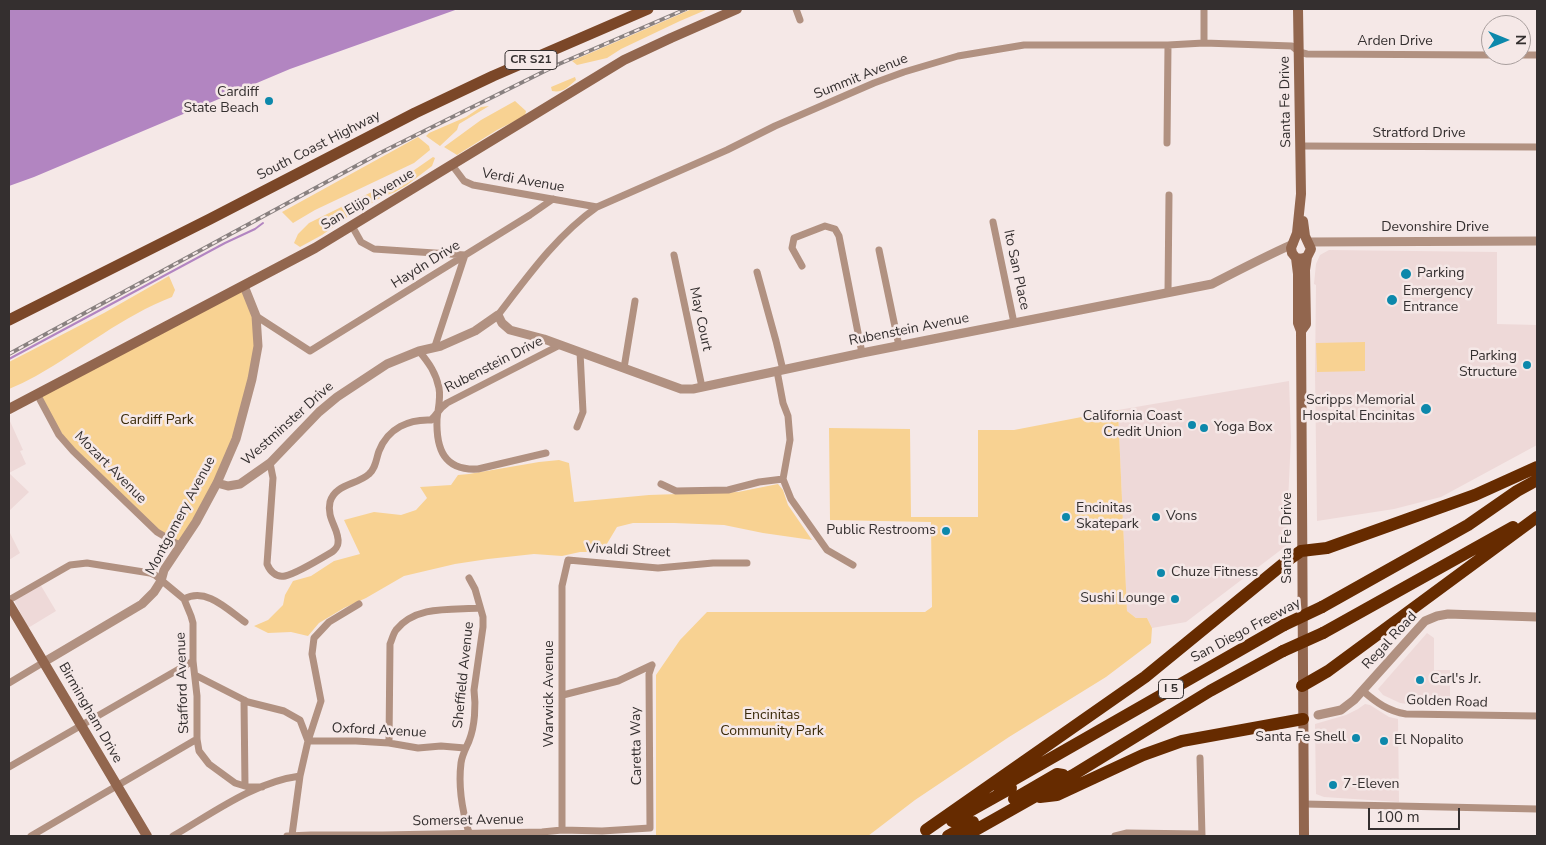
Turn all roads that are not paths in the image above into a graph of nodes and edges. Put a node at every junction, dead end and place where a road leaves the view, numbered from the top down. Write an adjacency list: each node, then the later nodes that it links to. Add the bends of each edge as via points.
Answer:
1 (648, 9): 35 (main road, South Coast Highway / CR S21, via 415,113)
2 (737, 9): 14 (main road, San Elijo Avenue, via 624,60)
3 (796, 9): 6 (street)
4 (1204, 9): 7 (street)
5 (1298, 9): 9 (main road, Santa Fe Drive)
6 (800, 20)
7 (1204, 43): 8 (street, Summit Avenue); 9 (street, Summit Avenue, via 1292,46)
8 (1168, 45): 11 (street); 18 (street, Summit Avenue, via 1024,45 958,56 874,83)
9 (1299, 52): 10 (street, Arden Drive); 12 (main road, Santa Fe Drive)
10 (1481, 55)
11 (1167, 143)
12 (1300, 146): 13 (street, Stratford Drive); 15 (main road, Santa Fe Drive)
13 (1537, 147)
14 (452, 165): 17 (street, Verdi Avenue, via 464,180 473,185); 20 (main road, San Elijo Avenue)
15 (1300, 194): 21 (main road, Santa Fe Drive); 22 (main road, Santa Fe Drive, via 1298,233)
16 (1169, 196): 33 (street)
17 (553, 199): 18 (street, Verdi Avenue); 26 (street, Haydn Drive)
18 (597, 207): 36 (street, Summit Avenue, via 582,217 540,260)
19 (993, 222): 39 (street, Ito San Place)
20 (352, 226): 26 (street, via 361,242 374,249); 32 (main road, San Elijo Avenue)
21 (1308, 241): 22 (main road); 23 (street, Devonshire Drive); 28 (main road, Santa Fe Drive, via 1310,245)
22 (1294, 242): 28 (main road, Santa Fe Drive, via 1291,248); 29 (street, Rubenstein Avenue)
23 (1333, 242): 24 (street, Devonshire Drive); 28 (street, Devonshire Drive)
24 (1537, 242)
25 (879, 250): 42 (street)
26 (465, 255): 37 (street, Haydn Drive, via 310,351); 41 (street)
27 (674, 255): 48 (street, May Court)
28 (1302, 255): 29 (street, Rubenstein Avenue, via 1280,254); 65 (main road, Santa Fe Drive, via 1306,324 1302,330)
29 (1264, 258): 33 (street, Rubenstein Avenue, via 1212,284)
30 (802, 266): 45 (street, via 792,248 794,238 825,226 835,229)
31 (757, 272): 47 (street, via 776,340)
32 (244, 286): 37 (street, Montgomery Avenue); 49 (main road, San Elijo Avenue)
33 (1168, 292): 39 (street, Rubenstein Avenue)
34 (635, 301): 46 (street)
35 (14, 315): 38 (main road, South Coast Highway / CR S21)
36 (498, 315): 40 (street, via 510,330); 41 (street, Westminster Drive, via 475,331)
37 (256, 316): 58 (street, Montgomery Avenue, via 258,346 252,379 236,439)
38 (9, 320)
39 (1014, 323): 42 (street, Rubenstein Avenue)
40 (560, 345): 44 (street, Rubenstein Avenue); 51 (street, Rubenstein Drive)
41 (435, 346): 43 (street, Westminster Drive)
42 (899, 346): 45 (street, Rubenstein Avenue)
43 (419, 351): 51 (street, via 434,371 439,387); 54 (street, Westminster Drive, via 386,364 337,397)
44 (580, 352): 46 (street, Rubenstein Avenue); 52 (street, via 583,412)
45 (862, 353): 47 (street, Rubenstein Avenue)
46 (624, 368): 48 (street, Rubenstein Avenue, via 681,388)
47 (780, 370): 48 (street, Rubenstein Avenue); 56 (street, via 790,440)
48 (702, 387)
49 (37, 394): 50 (main road, San Elijo Avenue); 64 (street, Mozart Avenue, via 59,435 73,451 157,532)
50 (9, 409)
51 (439, 409): 53 (street, via 440,447 448,461 458,467 478,469); 54 (street, Rubenstein Drive, via 431,420 406,422 396,428 382,444 375,468 334,494 329,512 338,544 332,552 286,576 274,574 267,564 273,478)
52 (577, 427)
53 (546, 453)
54 (270, 462): 58 (street, Westminster Drive, via 240,484 228,486)
55 (1537, 467): 65 (highway, via 1475,495 1412,518 1327,548)
56 (783, 479): 59 (street, via 728,490 676,491); 68 (street, via 791,499 827,550)
57 (1537, 480): 61 (highway, San Diego Freeway / I 5)
58 (217, 483): 64 (street, Montgomery Avenue)
59 (661, 484)
60 (1537, 488): 61 (highway)
61 (1518, 491): 106 (highway, San Diego Freeway / I 5, bridge, via 1468,524 1322,607 1284,625)
62 (1537, 513): 95 (highway, I 5, bridge, via 1323,633 1210,691)
63 (1537, 517): 81 (highway, via 1328,671)
64 (180, 546): 70 (street, Montgomery Avenue, via 164,570)
65 (1301, 551): 81 (main road, Santa Fe Drive); 106 (highway, via 1145,677)
66 (568, 560): 67 (street, Vivaldi Street, via 658,568); 83 (street, Warwick Avenue, via 562,586)
67 (747, 564)
68 (853, 565)
69 (469, 578): 74 (street, Sheffield Avenue)
70 (161, 581): 71 (street); 72 (street, via 150,572 87,563 70,565); 78 (street, Montgomery Avenue, via 142,604)
71 (184, 599): 76 (street, via 202,594); 77 (street, Stafford Avenue, via 193,624)
72 (9, 602): 78 (main road, Birmingham Drive)
73 (359, 604): 90 (street, via 322,627 314,638 312,647 321,701)
74 (480, 608): 91 (street, via 427,611 408,619 396,630 390,644); 92 (street, Sheffield Avenue, via 483,627 474,690 476,701 472,733)
75 (1537, 617): 82 (street, Regal Road, via 1448,614 1431,618)
76 (245, 622)
77 (193, 661): 79 (street, Stafford Avenue); 88 (street)
78 (44, 662): 80 (street, Montgomery Avenue); 88 (main road, Birmingham Drive)
79 (195, 675): 84 (street); 89 (street, Stafford Avenue)
80 (9, 683)
81 (1302, 686): 87 (main road, Santa Fe Drive)
82 (1363, 691): 85 (street, Regal Road, via 1344,708); 86 (street, Golden Road, via 1392,712)
83 (563, 695): 103 (street, Caretta Way, via 618,681 652,665 649,674); 104 (street, Warwick Avenue)
84 (244, 700): 90 (street, via 284,711 300,720); 98 (street)
85 (1318, 715): 87 (street, Regal Road)
86 (1537, 716)
87 (1304, 719): 100 (highway, via 1182,741 1143,755 1057,795); 101 (main road, Santa Fe Drive)
88 (80, 724): 94 (street); 97 (main road, Birmingham Drive)
89 (197, 739): 97 (street); 98 (street, Stafford Avenue, via 199,751 209,764 236,783)
90 (308, 741): 91 (street, Oxford Avenue); 96 (street)
91 (389, 743): 92 (street, Oxford Avenue, via 418,748)
92 (465, 748): 105 (street, Sheffield Avenue, via 460,789)
93 (1200, 758): 107 (street)
94 (9, 767)
95 (1073, 775): 100 (highway, I 5); 113 (highway, via 1057,774)
96 (300, 776): 99 (street, via 284,778); 111 (street)
97 (116, 785): 108 (street); 109 (main road, Birmingham Drive)
98 (246, 786): 99 (street, Stafford Avenue)
99 (262, 787): 110 (street)
100 (1035, 797): 114 (highway, I 5)
101 (1304, 804): 102 (street); 116 (main road, Santa Fe Drive)
102 (1537, 810)
103 (650, 828): 104 (street, Somerset Avenue, via 602,832)
104 (562, 830): 105 (street, Somerset Avenue)
105 (469, 833): 112 (street, Somerset Avenue)
106 (922, 834)
107 (1202, 835): 115 (street, via 1127,833)
108 (31, 836)
109 (147, 836)
110 (173, 836)
111 (289, 836): 112 (street, Somerset Avenue)
112 (383, 836)
113 (948, 836)
114 (966, 836)
115 (1115, 836)
116 (1304, 836)

